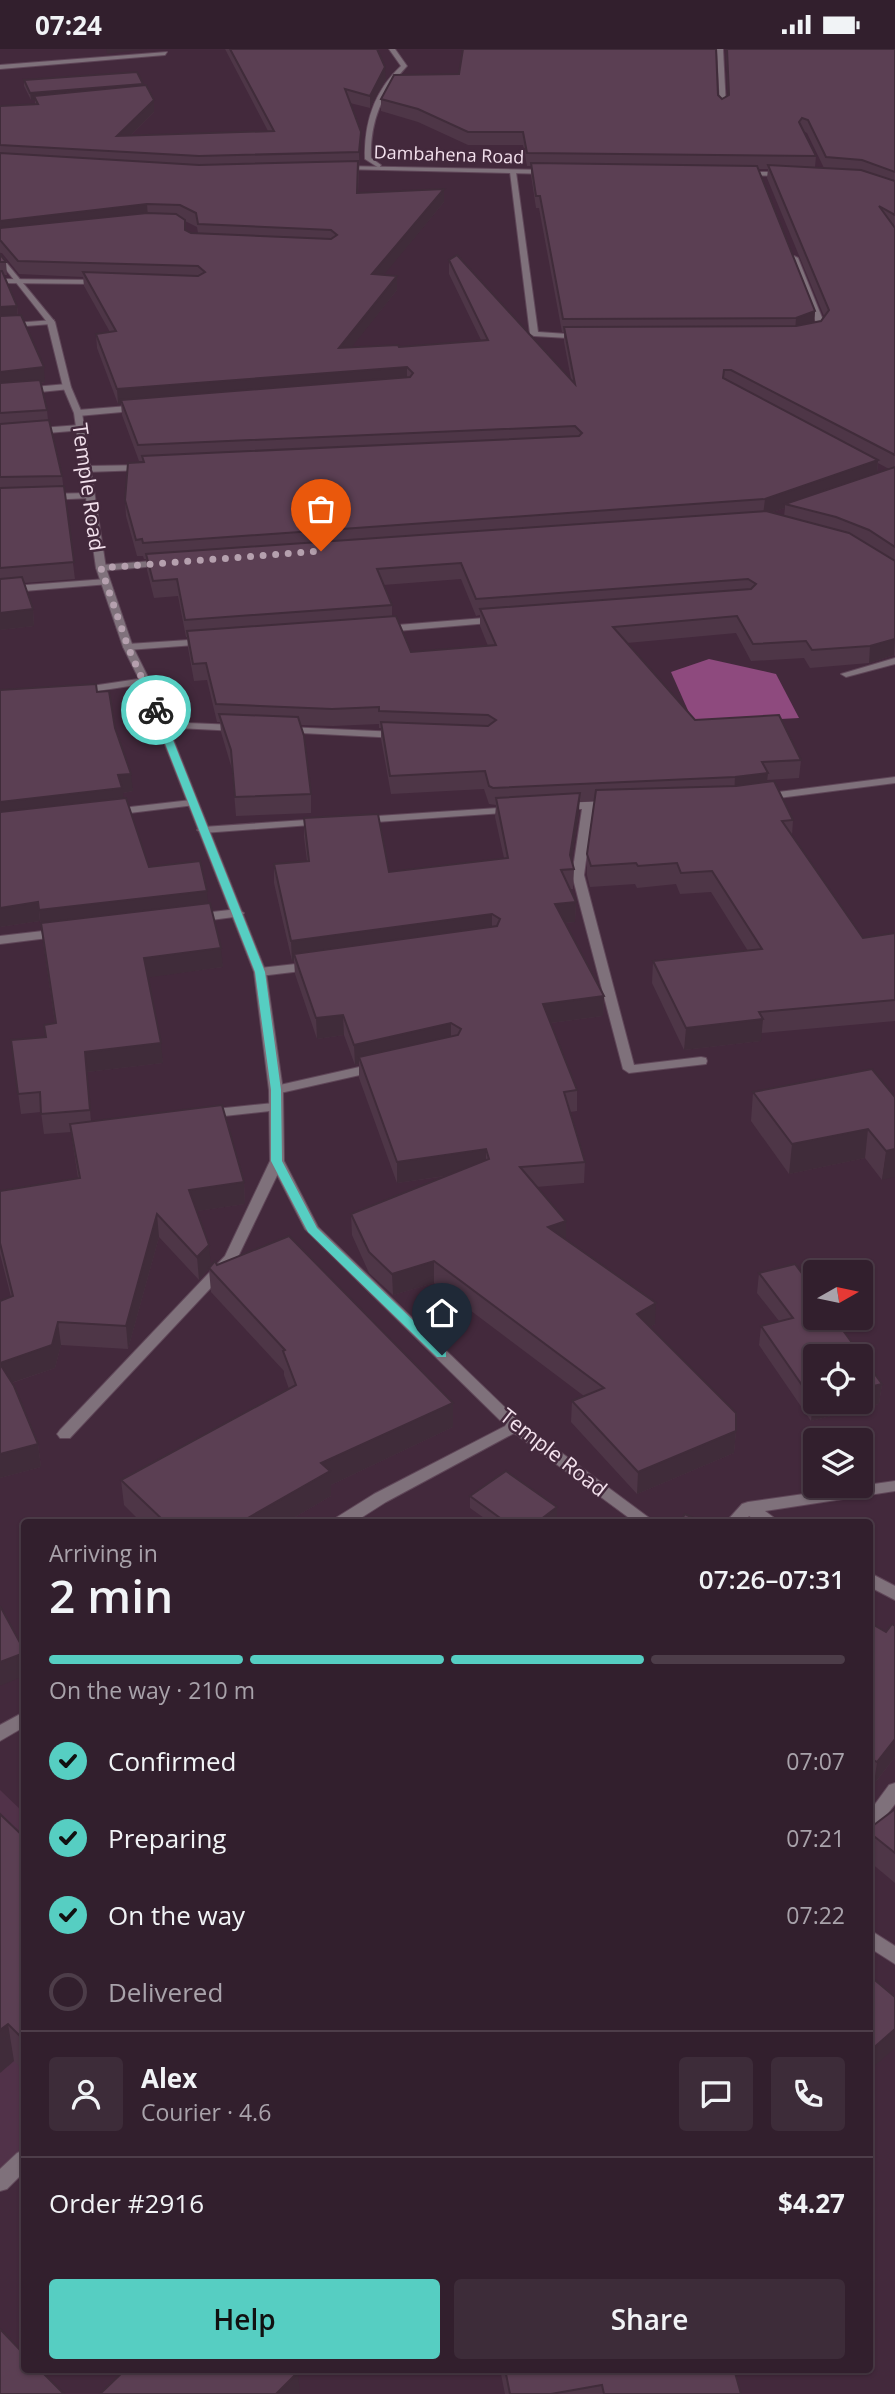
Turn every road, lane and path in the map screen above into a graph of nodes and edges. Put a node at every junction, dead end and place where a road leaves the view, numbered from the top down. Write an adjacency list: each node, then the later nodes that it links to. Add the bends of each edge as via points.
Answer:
1 (393, 49): 6 (street, via 404,66 389,78 377,102 367,149 368,159)
2 (720, 49): 5 (street)
3 (165, 53): 4 (street)
4 (0, 67)
5 (723, 107)
6 (379, 166): 7 (street, Dambahena Road); 8 (street, Dambahena Road)
7 (339, 168)
8 (513, 172): 9 (street, Dambahena Road); 22 (street, via 534,334)
9 (554, 172)
10 (732, 174): 11 (street)
11 (760, 174): 12 (street); 13 (street)
12 (798, 174)
13 (765, 187)
14 (790, 250): 21 (street, via 821,325)
15 (0, 257): 16 (street, Temple Road)
16 (19, 279): 17 (street); 18 (street); 19 (street, Temple Road)
17 (0, 281)
18 (116, 282)
19 (51, 322): 20 (street); 23 (street, Temple Road)
20 (0, 326)
21 (805, 334)
22 (593, 337)
23 (67, 387): 24 (street); 26 (street, Temple Road)
24 (0, 393)
25 (147, 407): 26 (street)
26 (78, 412): 27 (street, Temple Road)
27 (80, 428): 28 (street); 30 (street, Temple Road)
28 (0, 433)
29 (156, 466): 30 (street)
30 (86, 469): 31 (street, Temple Road)
31 (88, 496): 32 (street); 34 (street, Temple Road)
32 (38, 497)
33 (183, 561): 34 (street)
34 (101, 568): 35 (street, Temple Road)
35 (106, 582): 36 (street); 40 (street, Temple Road)
36 (0, 590)
37 (504, 620): 38 (street)
38 (369, 630)
39 (222, 641): 40 (street)
40 (128, 647): 43 (street, Temple Road)
41 (895, 661): 42 (street)
42 (846, 674)
43 (145, 681): 44 (street); 45 (street, Temple Road)
44 (66, 693)
45 (162, 725): 46 (street); 51 (street, Temple Road)
46 (243, 728)
47 (271, 730): 48 (street)
48 (407, 735)
49 (895, 780): 50 (street)
50 (747, 799)
51 (191, 803): 56 (street); 59 (street, Temple Road)
52 (628, 804): 53 (street)
53 (588, 805): 54 (street); 66 (street, via 578,875 629,1069)
54 (547, 807)
55 (520, 809): 57 (street)
56 (95, 815)
57 (355, 820)
58 (327, 822): 59 (street)
59 (203, 830): 60 (street, Temple Road)
60 (239, 913): 61 (street); 65 (street, Temple Road)
61 (186, 919)
62 (69, 932): 63 (street)
63 (0, 940)
64 (330, 964): 65 (street)
65 (260, 972): 68 (street, Temple Road)
66 (701, 1061)
67 (398, 1062): 68 (street)
68 (276, 1090): 69 (street, Temple Road)
69 (274, 1107): 70 (street); 71 (street, Temple Road)
70 (191, 1116)
71 (277, 1161): 72 (street, Temple Road, via 312,1229); 73 (street, via 230,1258)
72 (515, 1426): 76 (street); 77 (street, Temple Road)
73 (65, 1434)
74 (895, 1486): 75 (street)
75 (748, 1508): 78 (street); 79 (street)
76 (346, 1519)
77 (643, 1519)
78 (737, 1519)
79 (766, 1519)
80 (873, 1581): 81 (street)
81 (895, 1594)
82 (21, 1721): 83 (street)
83 (0, 1734)
84 (895, 1790): 85 (street)
85 (873, 1820)
86 (873, 1940): 87 (street)
87 (895, 1956)
88 (21, 2162): 89 (street)
89 (0, 2182)

